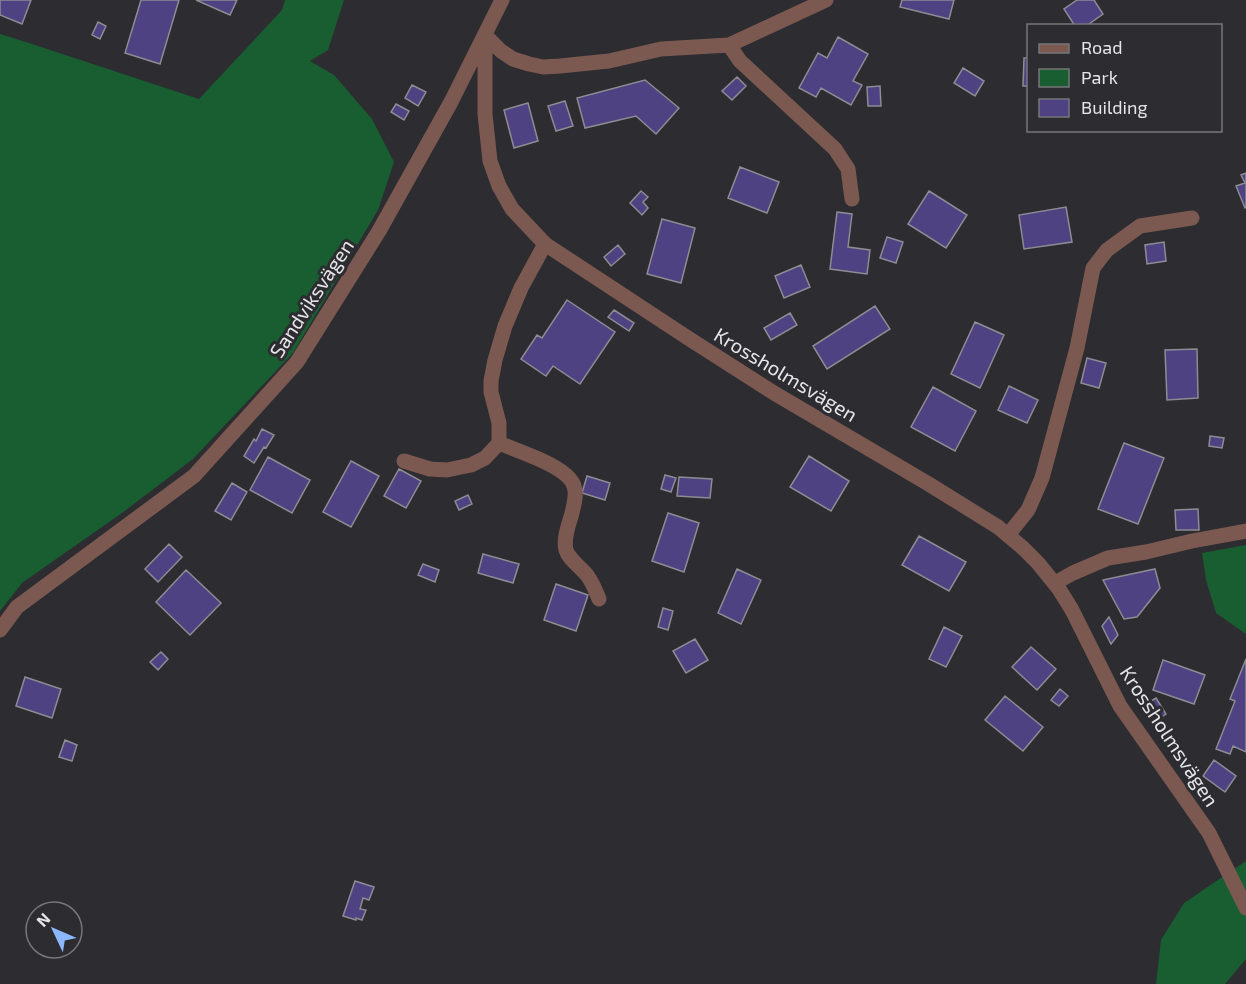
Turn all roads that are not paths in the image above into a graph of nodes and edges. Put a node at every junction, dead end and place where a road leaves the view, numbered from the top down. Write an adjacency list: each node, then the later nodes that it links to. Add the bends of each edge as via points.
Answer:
1 (502, 0): 3 (street, Sandviksvägen)
2 (826, 0): 4 (street)
3 (485, 35): 4 (street, via 513,59 543,67 609,61 661,49); 7 (street, Krossholmsvägen, via 485,114 490,160 512,209); 14 (street, Sandviksvägen, via 379,231 297,362 194,476 17,607)
4 (729, 45): 5 (street, via 740,61 835,149 848,169)
5 (852, 199)
6 (1192, 218): 11 (street, via 1140,226 1107,250 1094,268 1042,478 1028,510)
7 (545, 244): 8 (street, via 521,288 495,360 491,392 499,423); 11 (street, Krossholmsvägen, via 756,382)
8 (499, 443): 9 (street, via 485,458 447,470); 13 (street, via 557,467 570,478 575,495 565,548 593,584)
9 (404, 461)
10 (1246, 531): 12 (street, via 1108,558)
11 (1008, 536): 12 (street, Krossholmsvägen)
12 (1055, 583): 15 (street, Krossholmsvägen, via 1120,706 1209,833)
13 (599, 599)
14 (0, 630)
15 (1246, 908)

